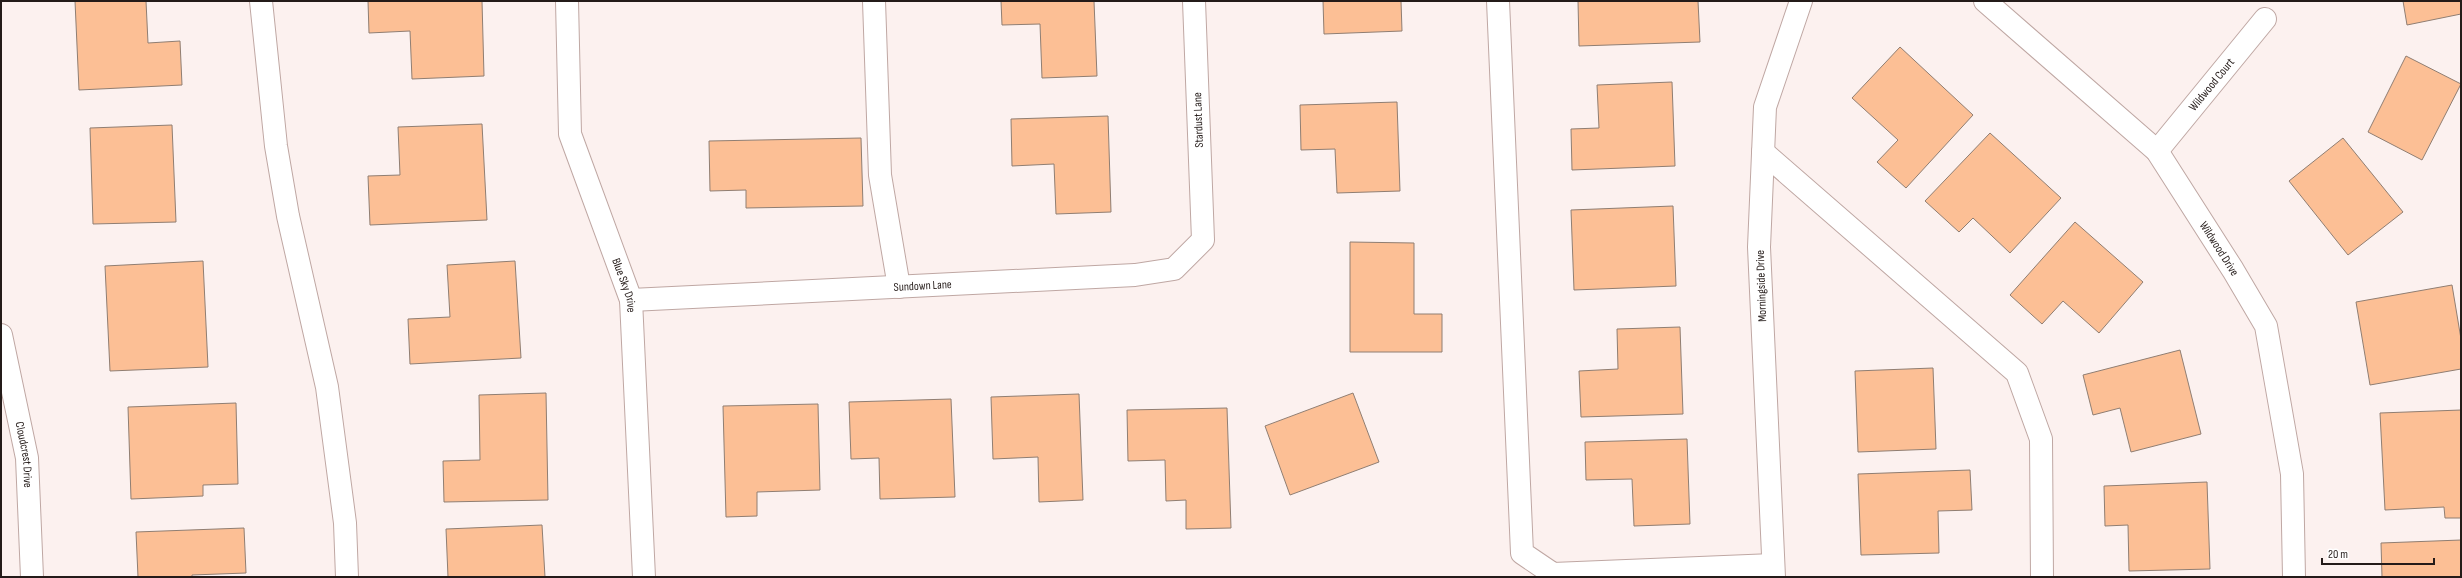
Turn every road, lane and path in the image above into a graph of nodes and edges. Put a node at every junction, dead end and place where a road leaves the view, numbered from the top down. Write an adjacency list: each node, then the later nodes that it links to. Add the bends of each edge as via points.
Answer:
1 (261, 1): 17 (street, via 276,146 288,216 327,387 345,524)
2 (567, 1): 13 (street, Blue Sky Drive, via 570,134)
3 (874, 1): 12 (street, via 880,175)
4 (1194, 1): 11 (street, Stardust Lane)
5 (1498, 1): 15 (street, via 1522,553 1552,574)
6 (1801, 1): 10 (street, Morningside Drive, via 1765,107)
7 (1985, 1): 9 (street, Wildwood Drive)
8 (2265, 18): 9 (street, Wildwood Court)
9 (2157, 150): 20 (street, Wildwood Drive, via 2266,326 2292,474)
10 (1763, 152): 15 (street, Morningside Drive, via 1759,247); 19 (street, via 2017,373 2041,439)
11 (1203, 240): 12 (street, Sundown Lane, via 1174,269 1135,275)
12 (899, 287): 13 (street, Sundown Lane)
13 (631, 300): 18 (street, Blue Sky Drive)
14 (1, 335): 16 (street, Cloudcrest Drive, via 27,458)
15 (1774, 571)
16 (32, 577)
17 (347, 577)
18 (644, 577)
19 (2042, 577)
20 (2294, 577)

